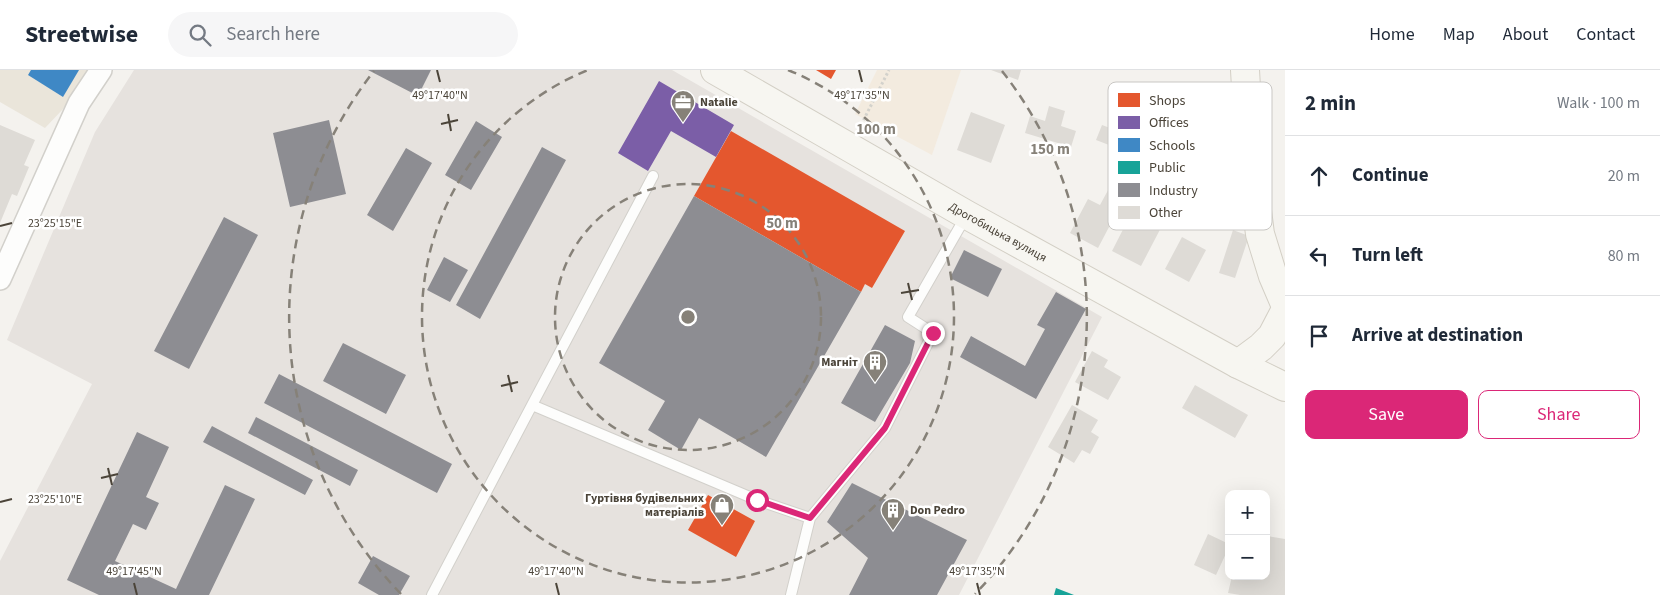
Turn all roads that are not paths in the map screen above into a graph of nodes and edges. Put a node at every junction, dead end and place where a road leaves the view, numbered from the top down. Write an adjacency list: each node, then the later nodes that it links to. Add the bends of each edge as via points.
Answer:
1 (101, 70): 6 (street, via 79,103)
2 (715, 70): 4 (main road, Дрогобицька вулиця)
3 (654, 176): 11 (lane)
4 (967, 215): 9 (main road, Дрогобицька вулиця); 12 (lane, via 908,317 933,333 885,428)
5 (1259, 230): 7 (main road)
6 (0, 279)
7 (1285, 304)
8 (1285, 311): 9 (main road, via 1272,336)
9 (1238, 364): 10 (main road, Дрогобицька вулиця)
10 (1285, 387)
11 (532, 404): 12 (lane, via 757,500); 13 (lane)
12 (810, 518): 14 (lane)
13 (432, 595)
14 (791, 595)

